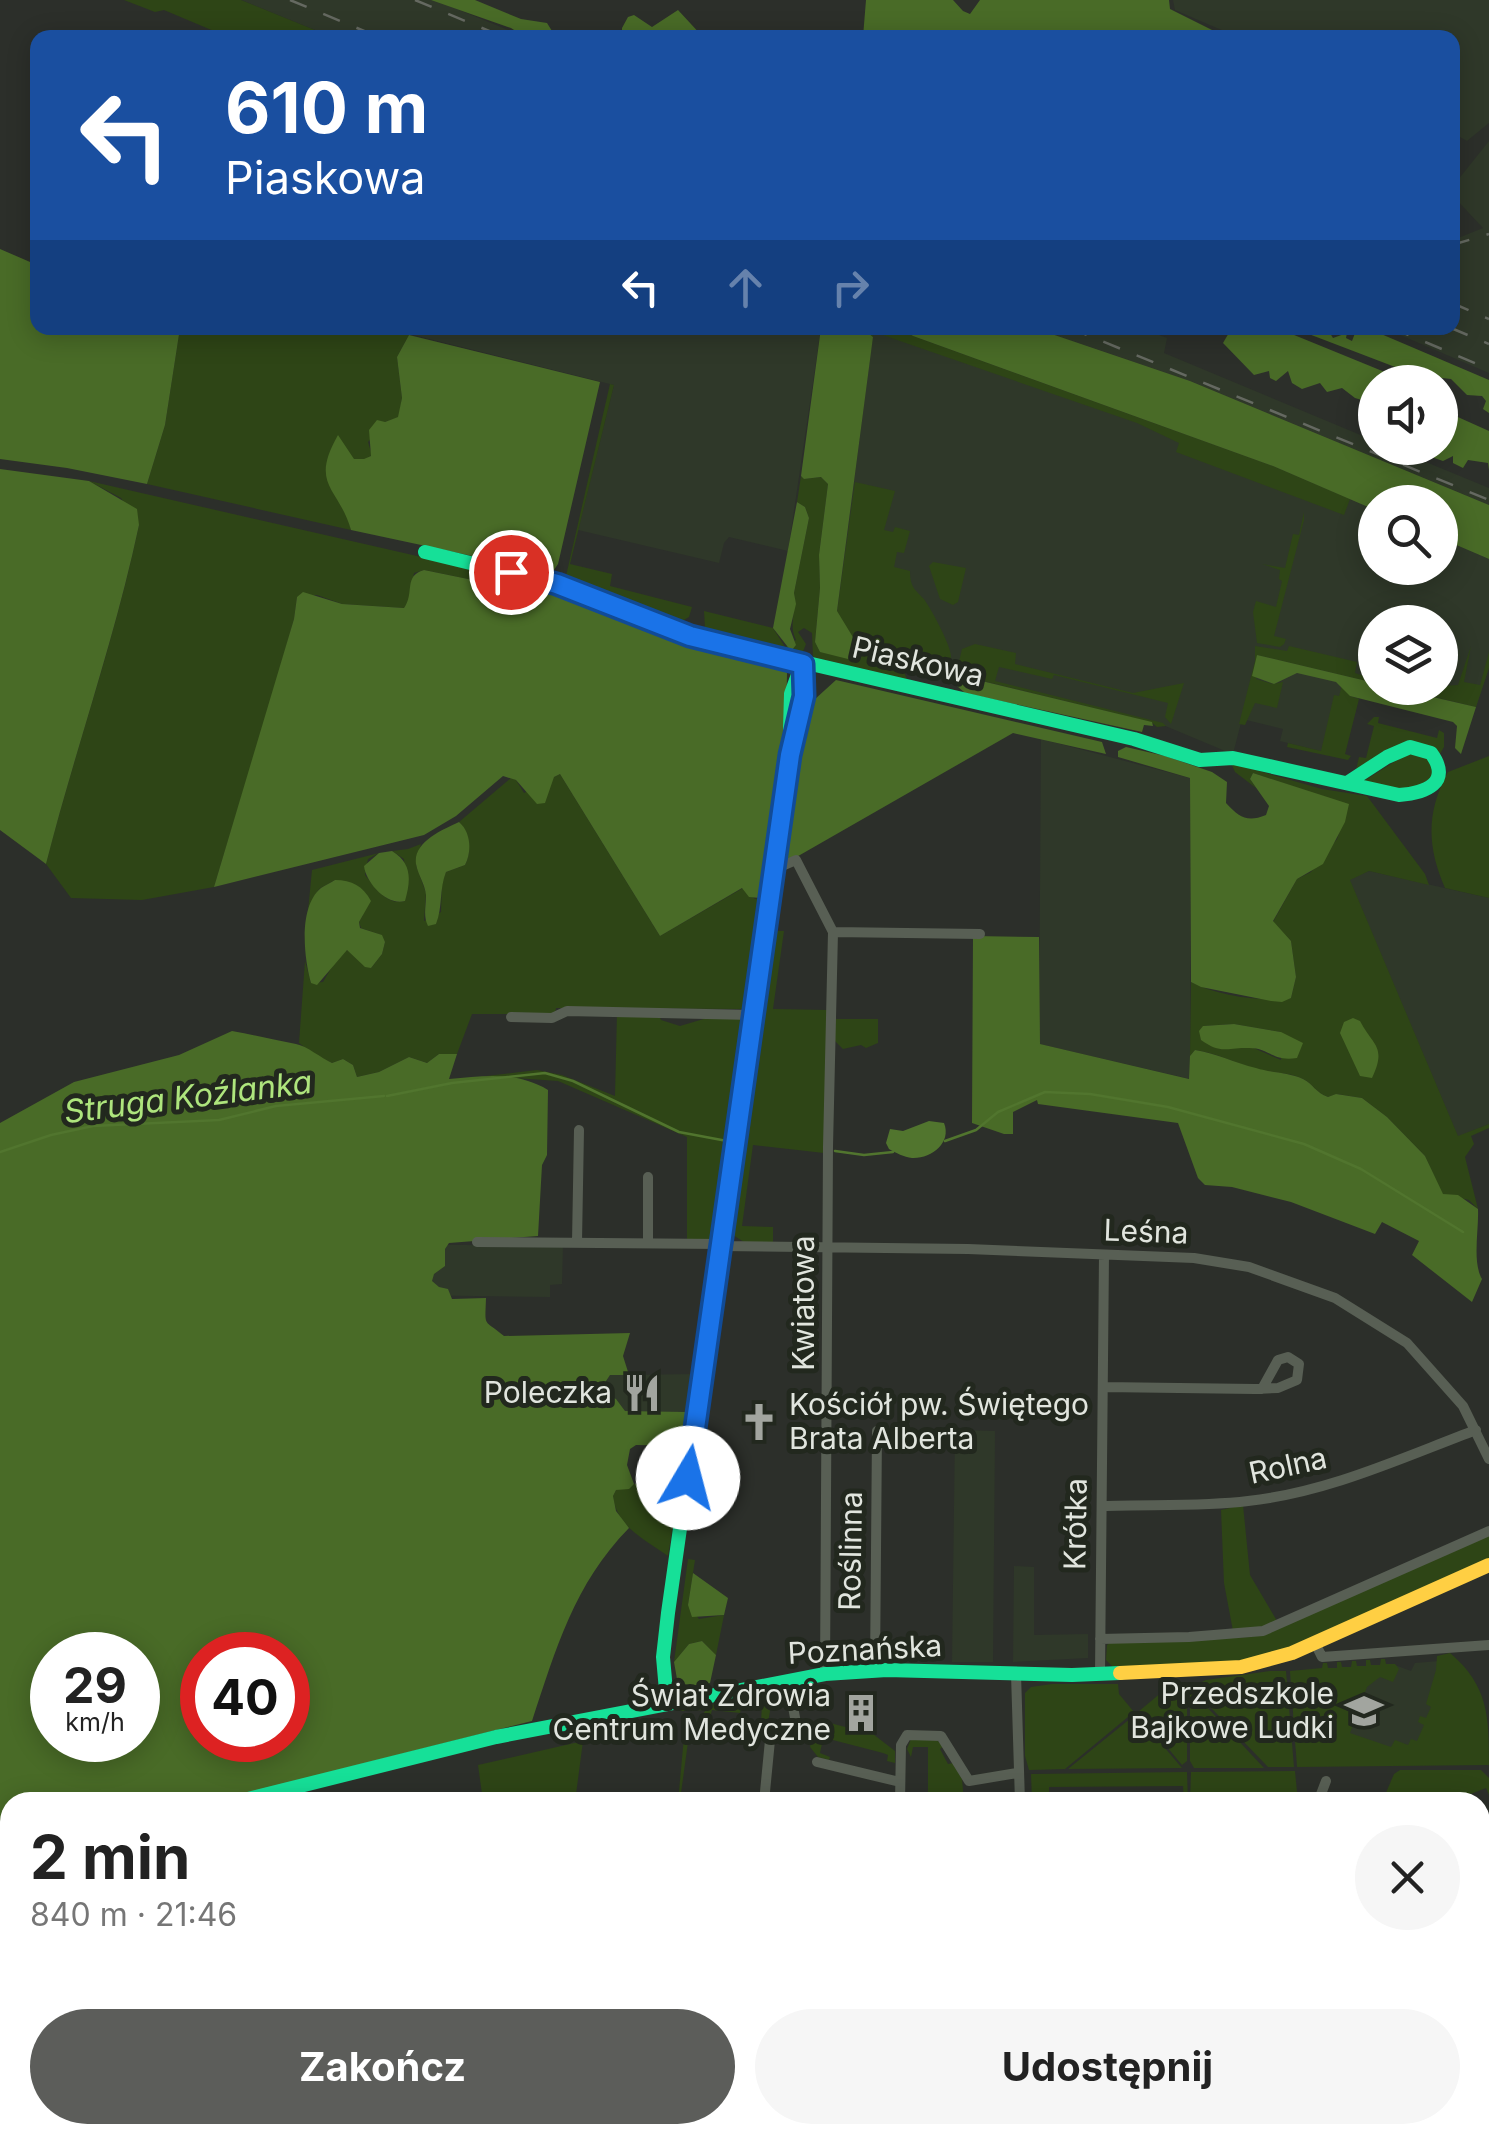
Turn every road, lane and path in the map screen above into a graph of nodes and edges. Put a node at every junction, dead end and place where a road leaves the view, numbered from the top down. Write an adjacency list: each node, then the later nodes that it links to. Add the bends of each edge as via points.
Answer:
1 (425, 552): 2 (street, Piaskowa, via 557,584 690,636)
2 (803, 664): 3 (street, Piaskowa, via 1148,742 1200,760 1232,758); 4 (street, via 804,696)
3 (1347, 784): 3 (street, Piaskowa, via 1420,796 1434,787 1439,769 1424,750 1406,747)
4 (773, 870): 5 (street, Kwiatowa, via 796,860); 7 (street)
5 (833, 932): 6 (street); 15 (street, Kwiatowa)
6 (980, 934)
7 (753, 1015): 8 (street, via 567,1011 552,1018); 14 (street)
8 (511, 1018)
9 (579, 1130): 12 (street)
10 (648, 1177): 13 (street)
11 (477, 1242): 12 (street, Leśna)
12 (577, 1242): 13 (street, Leśna)
13 (648, 1243): 14 (street, Leśna)
14 (721, 1245): 15 (street, Leśna); 33 (street, via 664,1648)
15 (830, 1247): 16 (street, Leśna); 29 (street, Kwiatowa)
16 (1104, 1255): 17 (street, Krótka); 19 (street, Leśna, via 1216,1261 1335,1298 1407,1343)
17 (1103, 1387): 18 (street); 22 (street, Krótka)
18 (1262, 1389)
19 (1476, 1430): 21 (street, Leśna); 22 (street, Rolna, via 1301,1492 1244,1502)
20 (878, 1431): 28 (street, Roślinna)
21 (1489, 1460)
22 (1102, 1506): 25 (street, Krótka)
23 (1489, 1530): 25 (street, via 1264,1630)
24 (1489, 1564): 26 (street, Poznańska)
25 (1100, 1638): 31 (street, Krótka)
26 (1315, 1643): 27 (street, via 1322,1657); 31 (street, Poznańska, via 1241,1667)
27 (1489, 1645)
28 (876, 1670): 29 (street, Poznańska); 30 (street, Poznańska)
29 (825, 1674): 32 (street, Poznańska)
30 (1016, 1674): 31 (street, Poznańska); 35 (street)
31 (1100, 1674)
32 (788, 1680): 33 (street, Poznańska); 39 (street, via 796,1723 772,1730)
33 (668, 1702): 38 (street, Poznańska)
34 (816, 1762): 36 (street)
35 (1018, 1773): 36 (street, via 969,1784 942,1736 911,1734 902,1740); 41 (street)
36 (900, 1782): 40 (street)
37 (1326, 1782): 42 (street)
38 (276, 1792)
39 (765, 1792)
40 (900, 1792)
41 (1019, 1792)
42 (1322, 1792)

